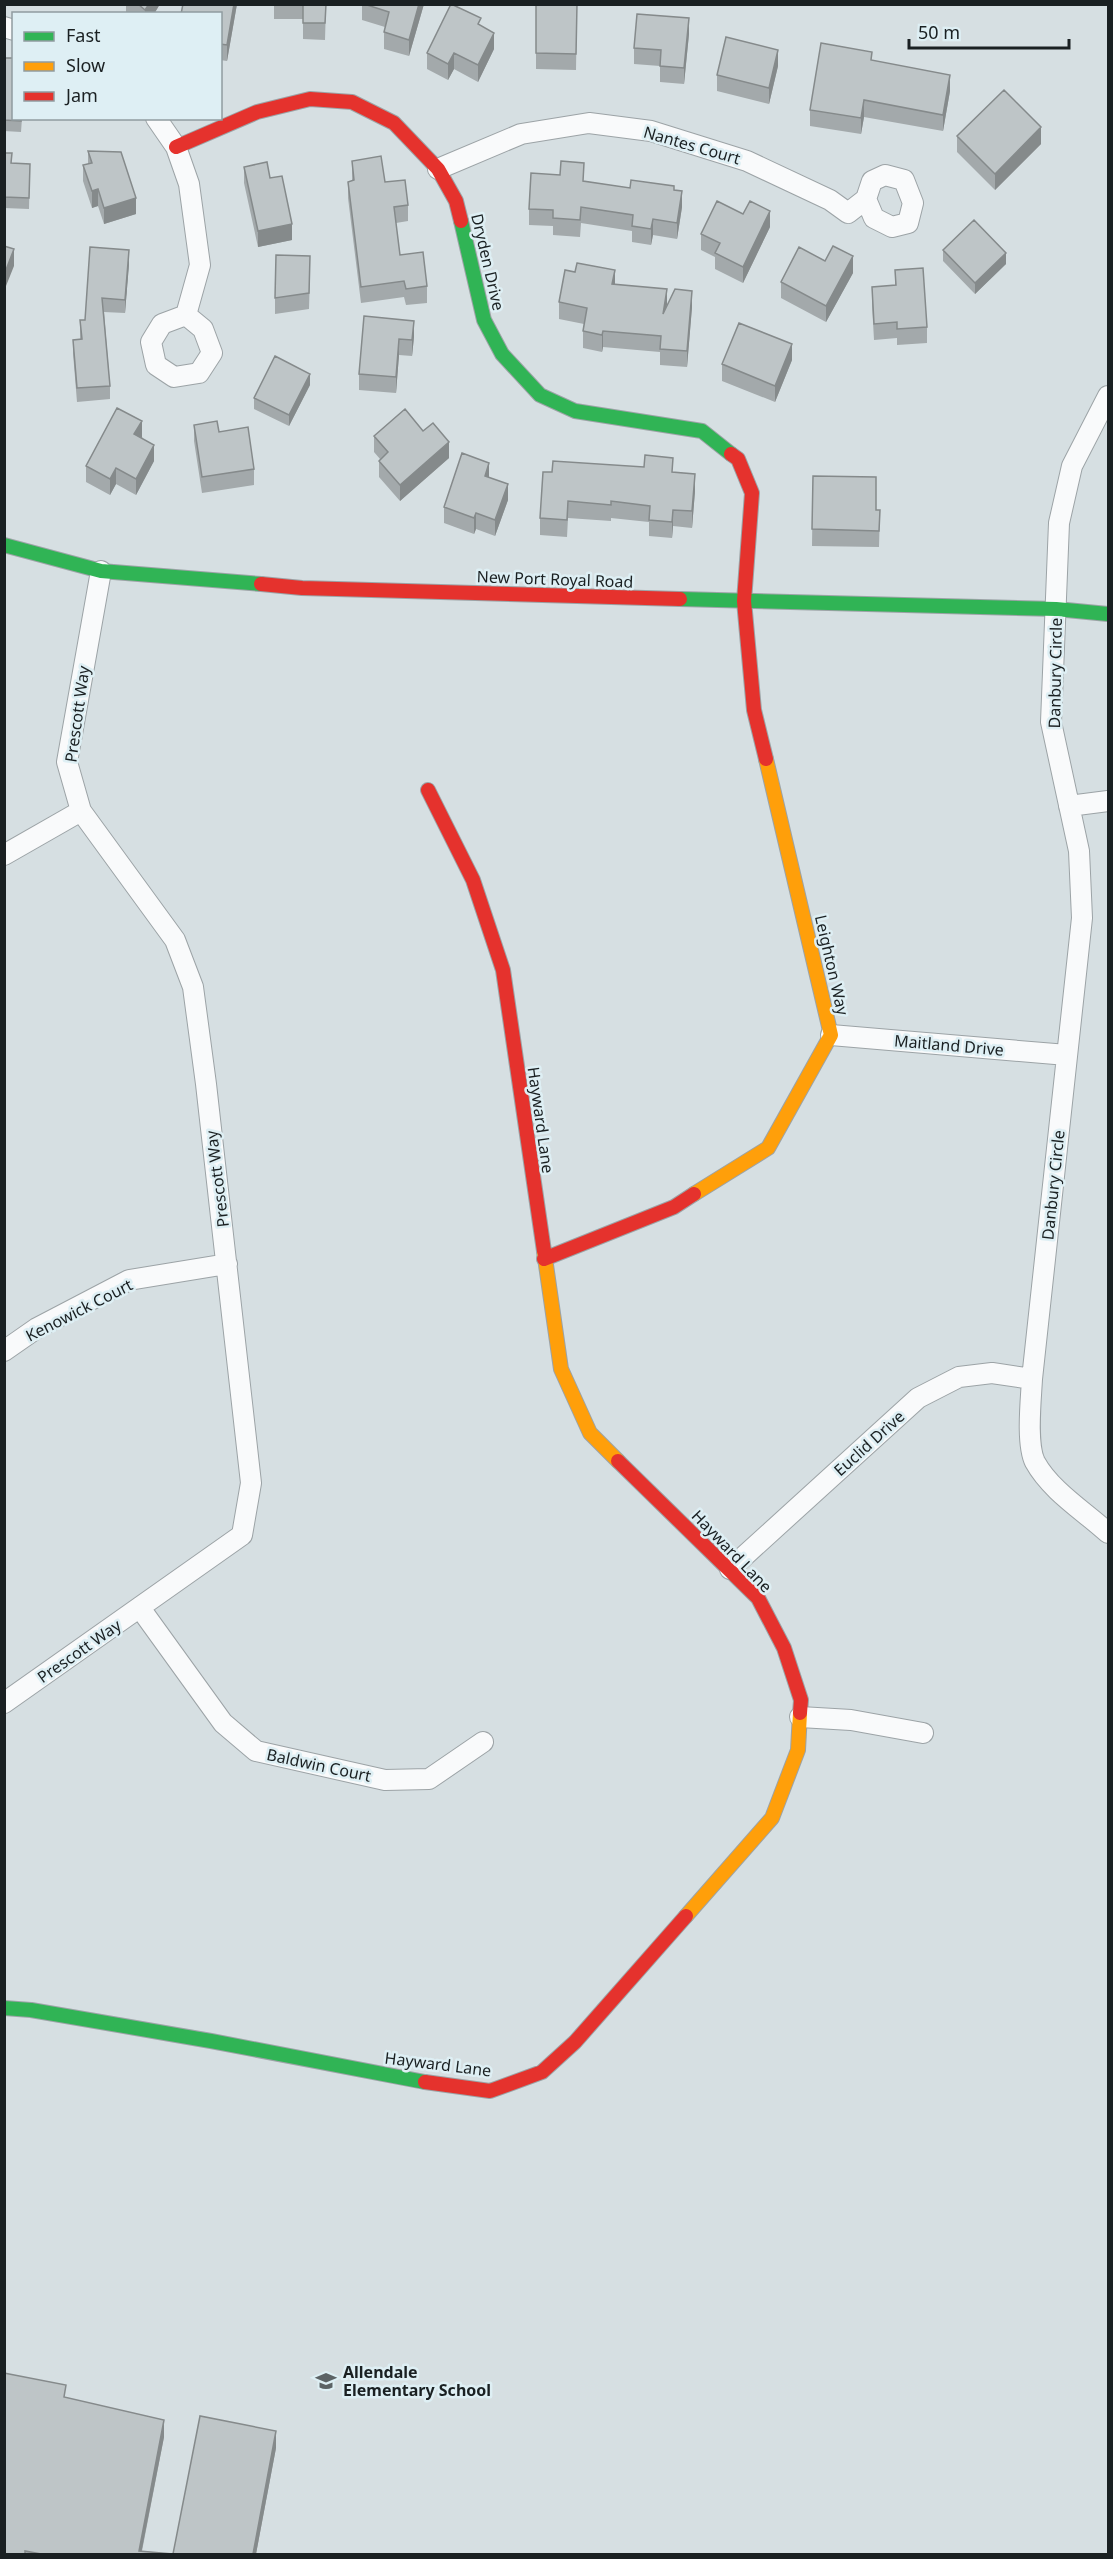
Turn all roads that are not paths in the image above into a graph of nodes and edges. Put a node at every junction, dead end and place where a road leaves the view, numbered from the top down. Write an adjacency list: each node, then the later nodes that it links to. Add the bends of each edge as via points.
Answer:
1 (157, 120): 2 (street)
2 (176, 147): 3 (street, Dryden Drive, via 256,112 310,99 341,101 352,102 394,123); 5 (street, via 189,184 200,266)
3 (438, 169): 4 (street, Nantes Court, via 521,134 589,123 651,131 747,162 830,200 848,213); 9 (street, Dryden Drive, via 456,201 484,320 502,354 540,395 575,411 702,431 738,459 752,493)
4 (866, 199)
5 (186, 315)
6 (1108, 397): 10 (street, Danbury Circle, via 1072,466 1059,523)
7 (4, 545): 8 (street, New Port Royal Road)
8 (100, 571): 9 (street, New Port Royal Road, via 302,588); 15 (street, Prescott Way, via 67,762)
9 (744, 601): 10 (street, New Port Royal Road); 17 (street, Leighton Way, via 754,711)
10 (1056, 609): 11 (street, New Port Royal Road); 14 (street, Danbury Circle, via 1051,722)
11 (1108, 614)
12 (428, 790): 19 (street, Hayward Lane, via 473,880 503,970)
13 (1108, 801): 14 (street)
14 (1069, 806): 18 (street, Danbury Circle, via 1079,850 1082,918)
15 (81, 811): 16 (street); 20 (street, Prescott Way, via 175,940 193,987)
16 (4, 855)
17 (831, 1035): 18 (street, Maitland Drive); 19 (street, Leighton Way, via 768,1148 675,1207)
18 (1067, 1055): 22 (street, Danbury Circle)
19 (544, 1259): 24 (street, Hayward Lane, via 561,1369 590,1433)
20 (227, 1264): 21 (street, Kenowick Court, via 129,1280 37,1328); 25 (street, Prescott Way, via 251,1483 242,1535)
21 (4, 1351)
22 (1032, 1379): 23 (street, Danbury Circle, via 1030,1425 1034,1460 1054,1486); 24 (street, Euclid Drive, via 992,1373 958,1377 918,1398)
23 (1108, 1533)
24 (730, 1569): 27 (street, Hayward Lane, via 758,1598 784,1648 801,1700)
25 (140, 1608): 26 (street, Prescott Way); 29 (street, Baldwin Court, via 223,1723 256,1751 385,1780 429,1779)
26 (4, 1703)
27 (800, 1717): 28 (street, via 851,1720); 30 (street, Hayward Lane, via 798,1750 772,1818 575,2042 542,2072 490,2091)
28 (923, 1733)
29 (483, 1742)
30 (4, 2008)

